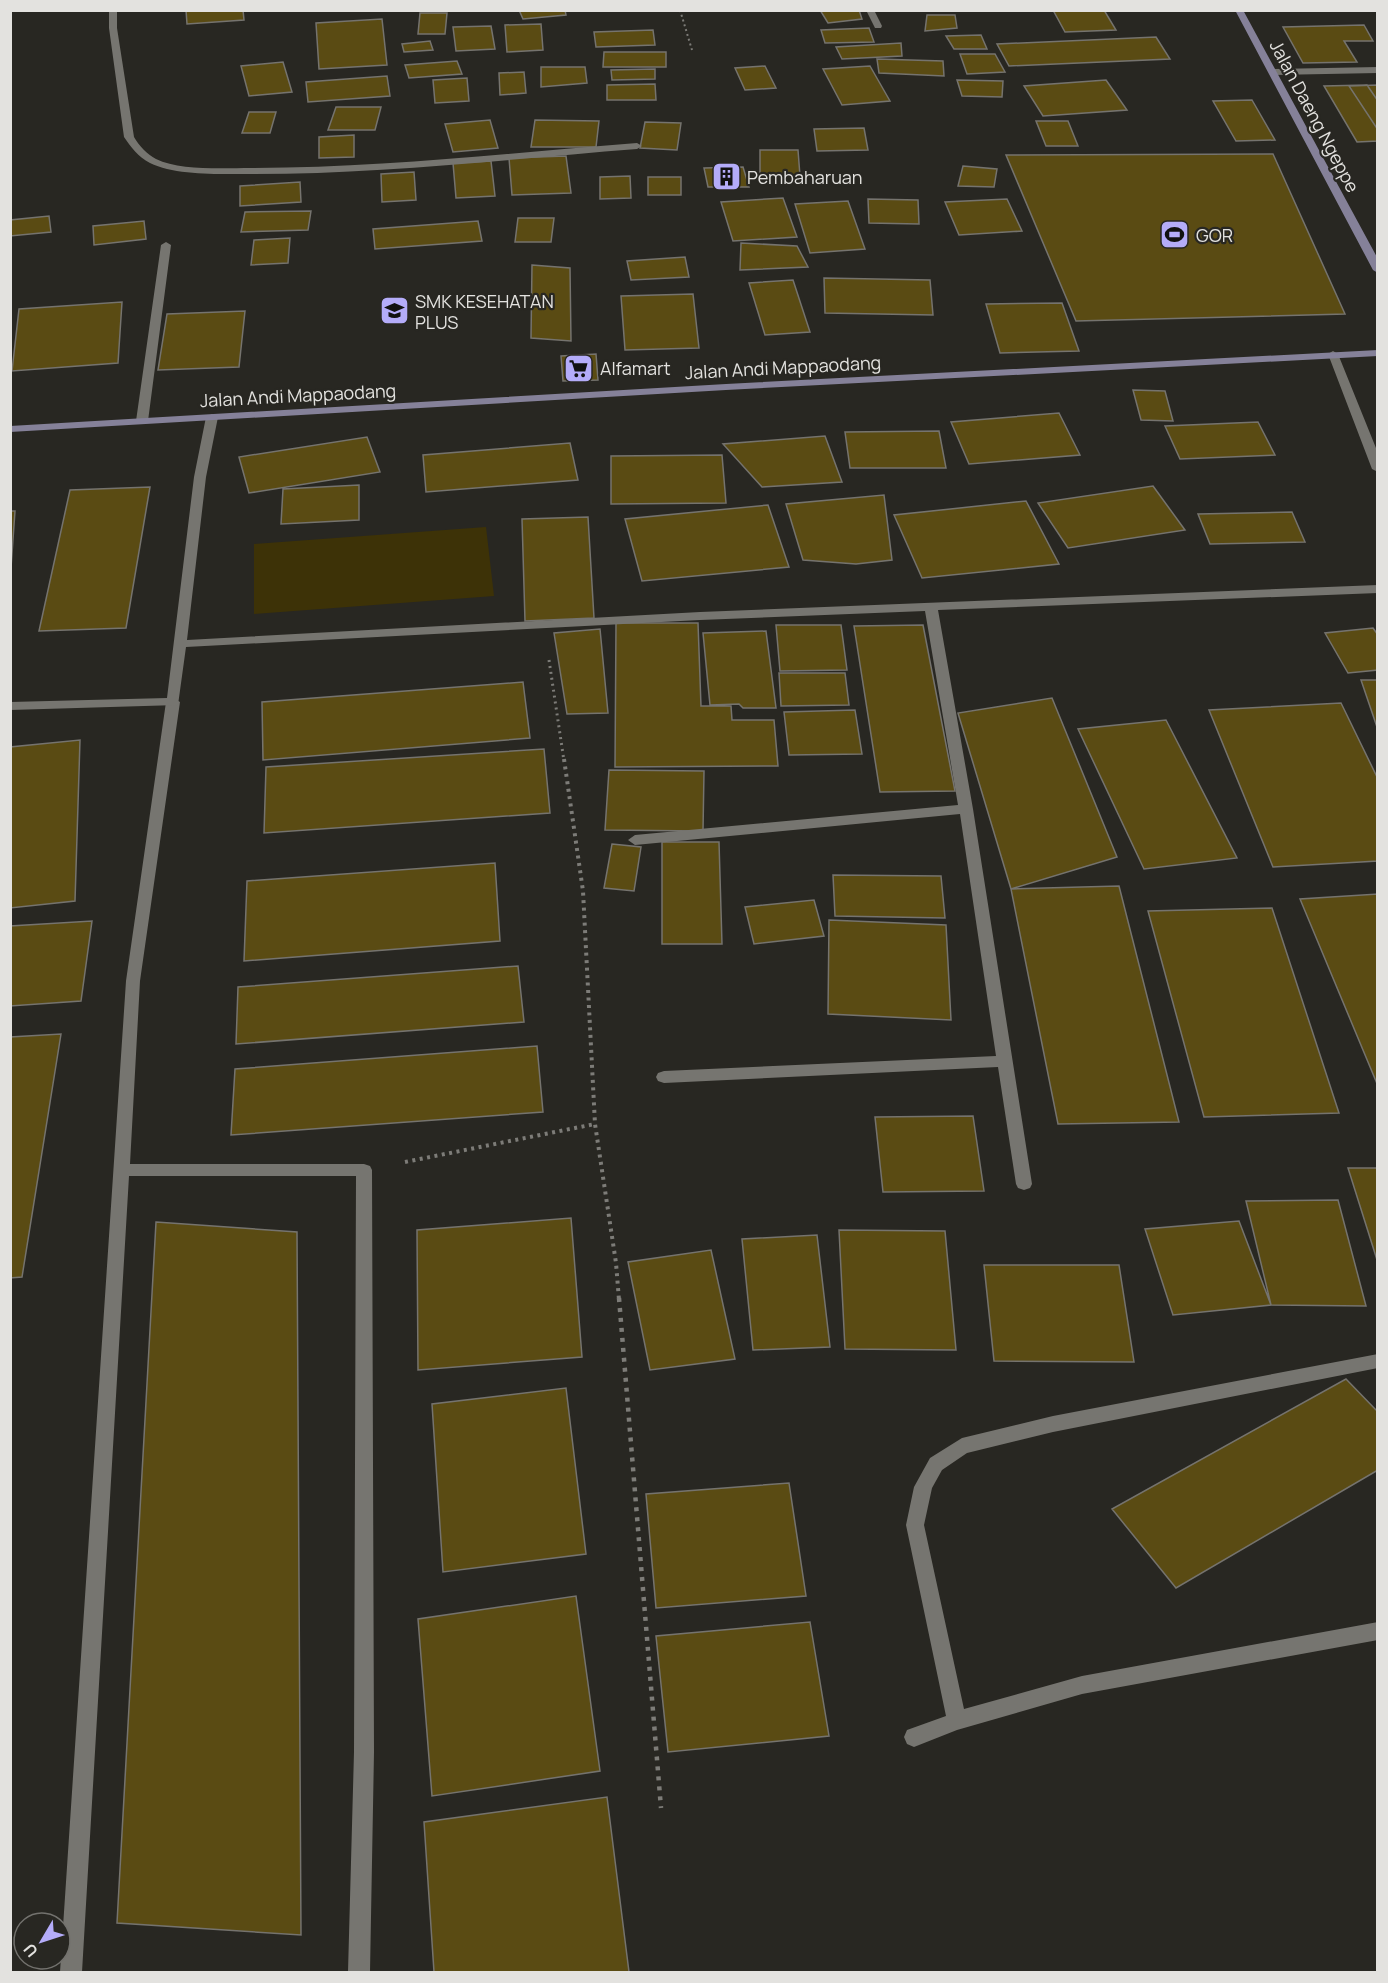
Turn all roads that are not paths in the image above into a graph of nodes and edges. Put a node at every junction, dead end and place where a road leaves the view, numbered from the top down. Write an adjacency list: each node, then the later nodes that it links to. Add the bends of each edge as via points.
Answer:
1 (113, 10): 7 (street, via 129,136 137,149 153,161 176,167 312,171)
2 (870, 10): 4 (street)
3 (1239, 10): 6 (street, Jalan Daeng Ngeppe)
4 (878, 26)
5 (1377, 70): 6 (street)
6 (1274, 72): 9 (street, Jalan Daeng Ngeppe)
7 (637, 146)
8 (166, 244): 13 (street)
9 (1377, 270)
10 (1377, 353): 11 (street, Jalan Andi Mappaodang)
11 (1333, 354): 12 (street, Jalan Andi Mappaodang); 15 (street)
12 (212, 417): 13 (street, Jalan Andi Mappaodang); 18 (street, via 200,477)
13 (142, 421): 14 (street, Jalan Andi Mappaodang)
14 (10, 429)
15 (1377, 469)
16 (1377, 589): 17 (street)
17 (931, 607): 18 (street); 21 (street)
18 (179, 644): 19 (street)
19 (173, 702): 20 (street); 25 (street, via 134,981)
20 (10, 706)
21 (966, 809): 22 (street); 23 (street)
22 (635, 840)
23 (1005, 1061): 24 (street); 26 (street)
24 (664, 1077)
25 (120, 1170): 31 (street); 32 (street, via 364,1170 364,1752)
26 (1023, 1184)
27 (1377, 1361): 29 (street, via 1053,1424 962,1446 936,1464 923,1487 915,1525)
28 (1377, 1631): 29 (street, via 1082,1685)
29 (957, 1721): 30 (street)
30 (914, 1737)
31 (71, 1972)
32 (359, 1972)

